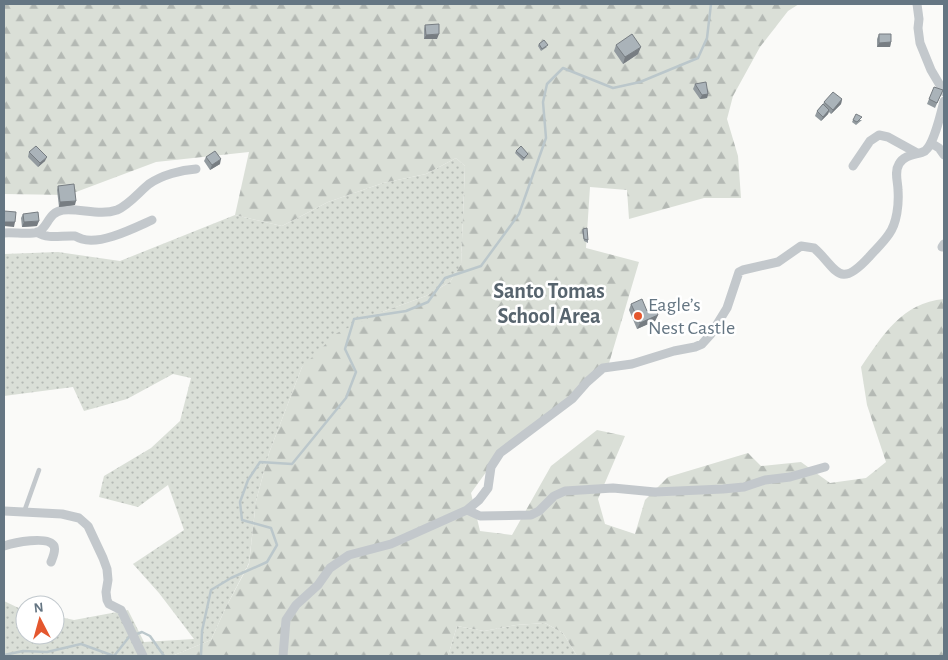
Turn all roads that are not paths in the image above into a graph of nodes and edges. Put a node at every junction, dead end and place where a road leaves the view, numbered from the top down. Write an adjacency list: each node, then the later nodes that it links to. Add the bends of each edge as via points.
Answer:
1 (917, 4): 2 (street, via 920,42)
2 (944, 92)
3 (944, 102): 4 (street)
4 (931, 143): 5 (street, via 925,151); 6 (street)
5 (917, 152): 7 (street, via 879,135 870,141); 14 (street, via 897,167 899,192 890,234 860,266 848,274 837,273 814,248 801,246 778,262 738,272 727,308 702,344 632,364 603,368 572,399 500,453 490,467 488,488)
6 (944, 154)
7 (853, 166)
8 (196, 169): 10 (street, via 150,183 116,210 57,212)
9 (152, 220): 10 (street, via 121,234 95,239 47,237)
10 (37, 232): 11 (street)
11 (4, 233)
12 (825, 467): 14 (street, via 723,489 565,491 554,496 535,514 480,516)
13 (39, 470): 16 (lane)
14 (467, 510): 20 (street, via 391,544 340,559 290,613 286,620)
15 (4, 512): 16 (street)
16 (24, 512): 19 (street, via 62,514 79,518 88,526 107,569 107,600 120,610)
17 (4, 546): 18 (street, via 27,541 48,542 54,549)
18 (51, 562)
19 (143, 656)
20 (282, 656)

